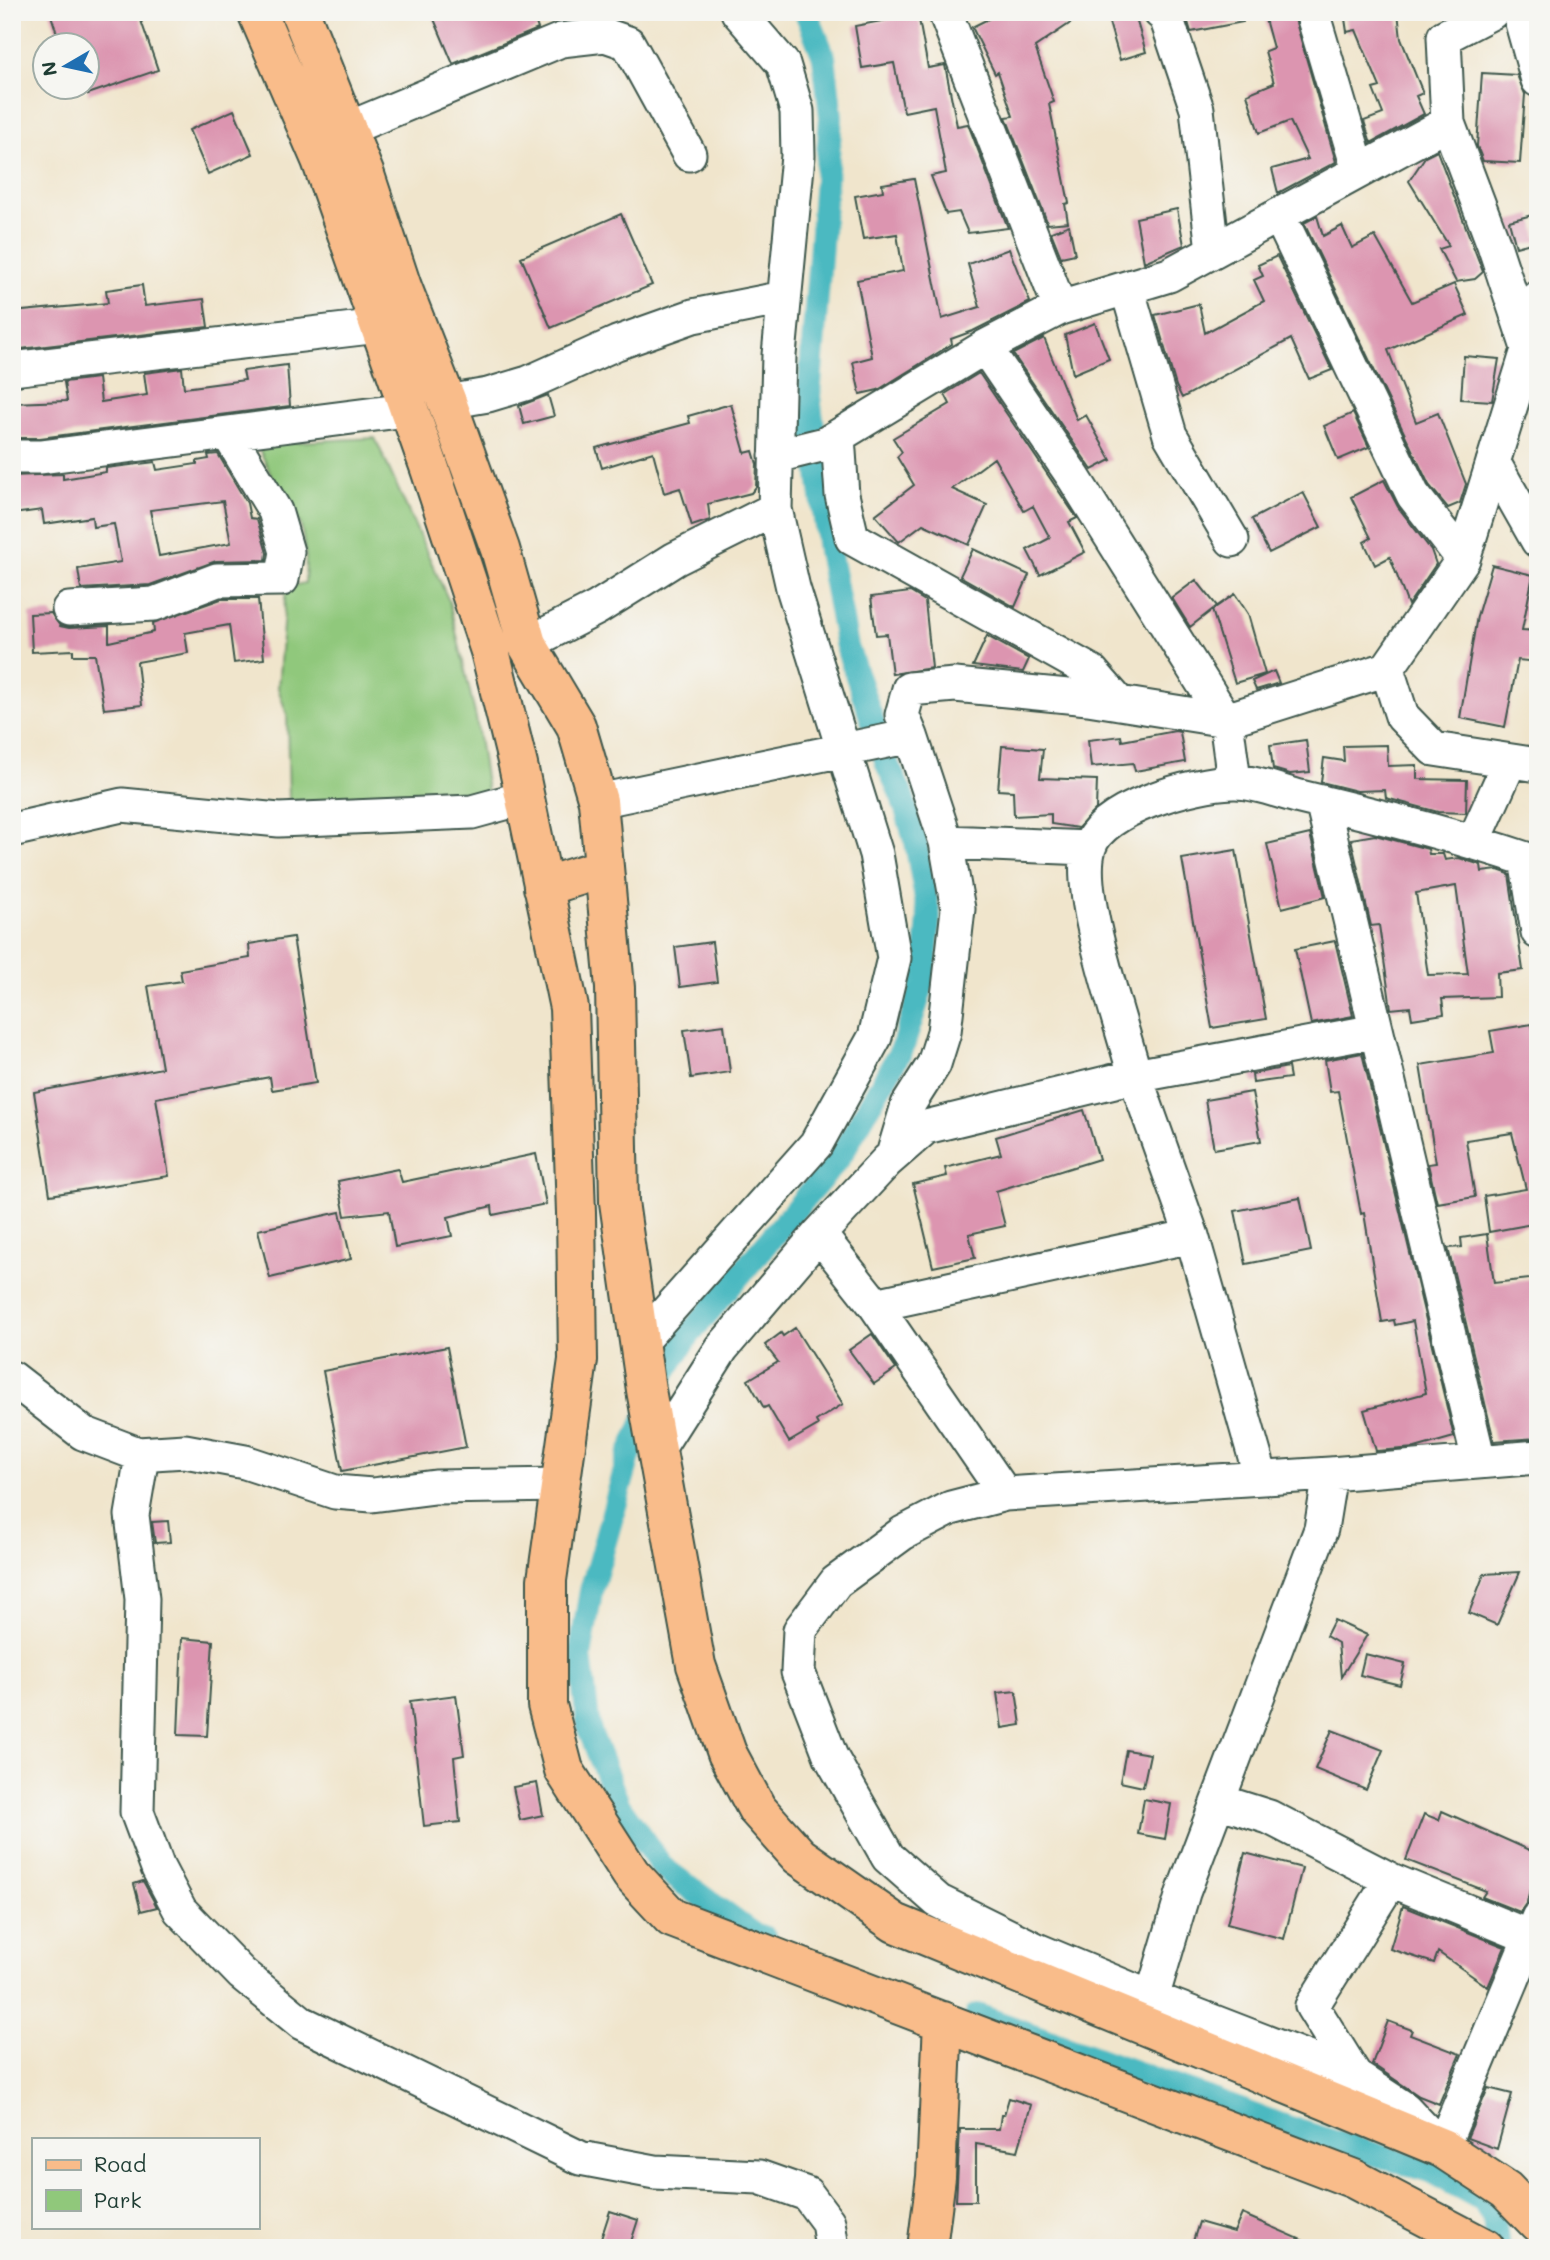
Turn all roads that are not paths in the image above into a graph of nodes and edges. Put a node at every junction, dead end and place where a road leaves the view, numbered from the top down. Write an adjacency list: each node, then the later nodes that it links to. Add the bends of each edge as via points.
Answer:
1 (257, 12): 21 (main road, via 321,160)
2 (300, 12): 12 (main road)
3 (738, 12): 18 (street, via 783,64 797,110 798,156)
4 (945, 12): 20 (street)
5 (1160, 12): 16 (street, via 1166,17 1197,109)
6 (1312, 12): 14 (street)
7 (1492, 12): 9 (street)
8 (1519, 12): 10 (street)
9 (1440, 25): 11 (street)
10 (1538, 80)
11 (1448, 123): 14 (street); 23 (street)
12 (347, 129): 13 (street, via 561,40 606,35 628,43); 25 (main road)
13 (689, 155)
14 (1359, 171): 15 (street)
15 (1279, 215): 16 (street); 36 (street, via 1413,495)
16 (1213, 251): 17 (street, via 1169,275)
17 (1126, 288): 20 (street); 33 (street, via 1170,435)
18 (784, 298): 25 (street, via 693,316 527,383); 28 (street)
19 (1538, 298): 23 (street)
20 (1060, 308): 22 (street)
21 (379, 326): 24 (street); 26 (main road)
22 (985, 347): 28 (street); 41 (street)
23 (1528, 350): 30 (street)
24 (12, 369)
25 (447, 402): 38 (main road, via 500,549)
26 (407, 410): 27 (street); 45 (main road, via 490,651)
27 (229, 435): 29 (street); 37 (street, via 275,511 287,552 282,579 217,580 154,604)
28 (809, 447): 31 (street); 40 (street, via 842,495 852,538 1092,672)
29 (12, 457)
30 (1493, 462): 32 (street); 34 (street)
31 (775, 509): 38 (street, via 675,559 597,608); 42 (street, via 793,588)
32 (1476, 517): 35 (street); 36 (street)
33 (1232, 540)
34 (1538, 541)
35 (1538, 547)
36 (1463, 559): 39 (street)
37 (69, 609)
38 (527, 643): 46 (main road, via 576,726)
39 (1387, 669): 41 (street); 43 (street, via 1402,716 1434,749)
40 (1119, 703): 41 (street); 42 (street, via 955,685 909,688 902,715)
41 (1226, 719): 44 (street)
42 (881, 741): 46 (street); 50 (street); 61 (street, via 876,854 894,958 875,1037 816,1144)
43 (1524, 763): 49 (street)
44 (1234, 781): 47 (street); 51 (street, via 1171,793 1136,806 1097,830)
45 (523, 798): 48 (street, via 472,812 279,820 122,805); 53 (main road)
46 (598, 801): 52 (main road)
47 (1322, 802): 49 (street); 55 (street)
48 (12, 830)
49 (1474, 841): 54 (street, via 1526,859)
50 (947, 842): 51 (street); 57 (street, via 958,909 944,1032 934,1064 908,1105)
51 (1088, 848): 56 (street, via 1090,910)
52 (604, 867): 53 (main road); 61 (main road, via 615,988 619,1202)
53 (543, 887): 69 (main road, via 569,1008 576,1213 578,1360)
54 (1538, 932)
55 (1376, 1031): 56 (street); 66 (street)
56 (1135, 1076): 57 (street, via 926,1127); 59 (street)
57 (893, 1156): 58 (street)
58 (819, 1234): 60 (street); 63 (street, via 722,1348)
59 (1192, 1236): 60 (street); 68 (street)
60 (875, 1305): 70 (street)
61 (641, 1341): 63 (main road)
62 (12, 1378): 64 (street, via 83,1433)
63 (657, 1443): 77 (main road, via 701,1678 727,1753 757,1809 799,1856 895,1923)
64 (138, 1454): 69 (street, via 185,1451 246,1462 335,1492 372,1495 435,1488); 80 (street, via 132,1515 142,1599 136,1812 180,1910 242,1974 302,2023 580,2158 655,2172 760,2177 807,2194 828,2222)
65 (1538, 1457): 66 (street)
66 (1479, 1461): 67 (street)
67 (1330, 1474): 68 (street); 71 (street, via 1321,1529)
68 (1261, 1478): 70 (street)
69 (560, 1485): 75 (main road, via 547,1580 547,1705 564,1770 631,1874 672,1918)
70 (1005, 1494): 74 (street, via 951,1508 903,1533 836,1582 800,1630 798,1672 831,1757 888,1857 938,1901 1037,1950)
71 (1218, 1801): 72 (street, via 1269,1817); 74 (street, via 1183,1893)
72 (1391, 1880): 73 (street); 76 (street, via 1312,2006)
73 (1534, 1927): 77 (street)
74 (1152, 1998): 76 (street)
75 (943, 2021): 79 (main road, via 1354,2179); 81 (main road, via 936,2177)
76 (1356, 2077): 77 (street, via 1405,2109)
77 (1442, 2148): 78 (main road, via 1506,2190)
78 (1538, 2223)
79 (1472, 2244)
80 (832, 2248)
81 (927, 2248)

